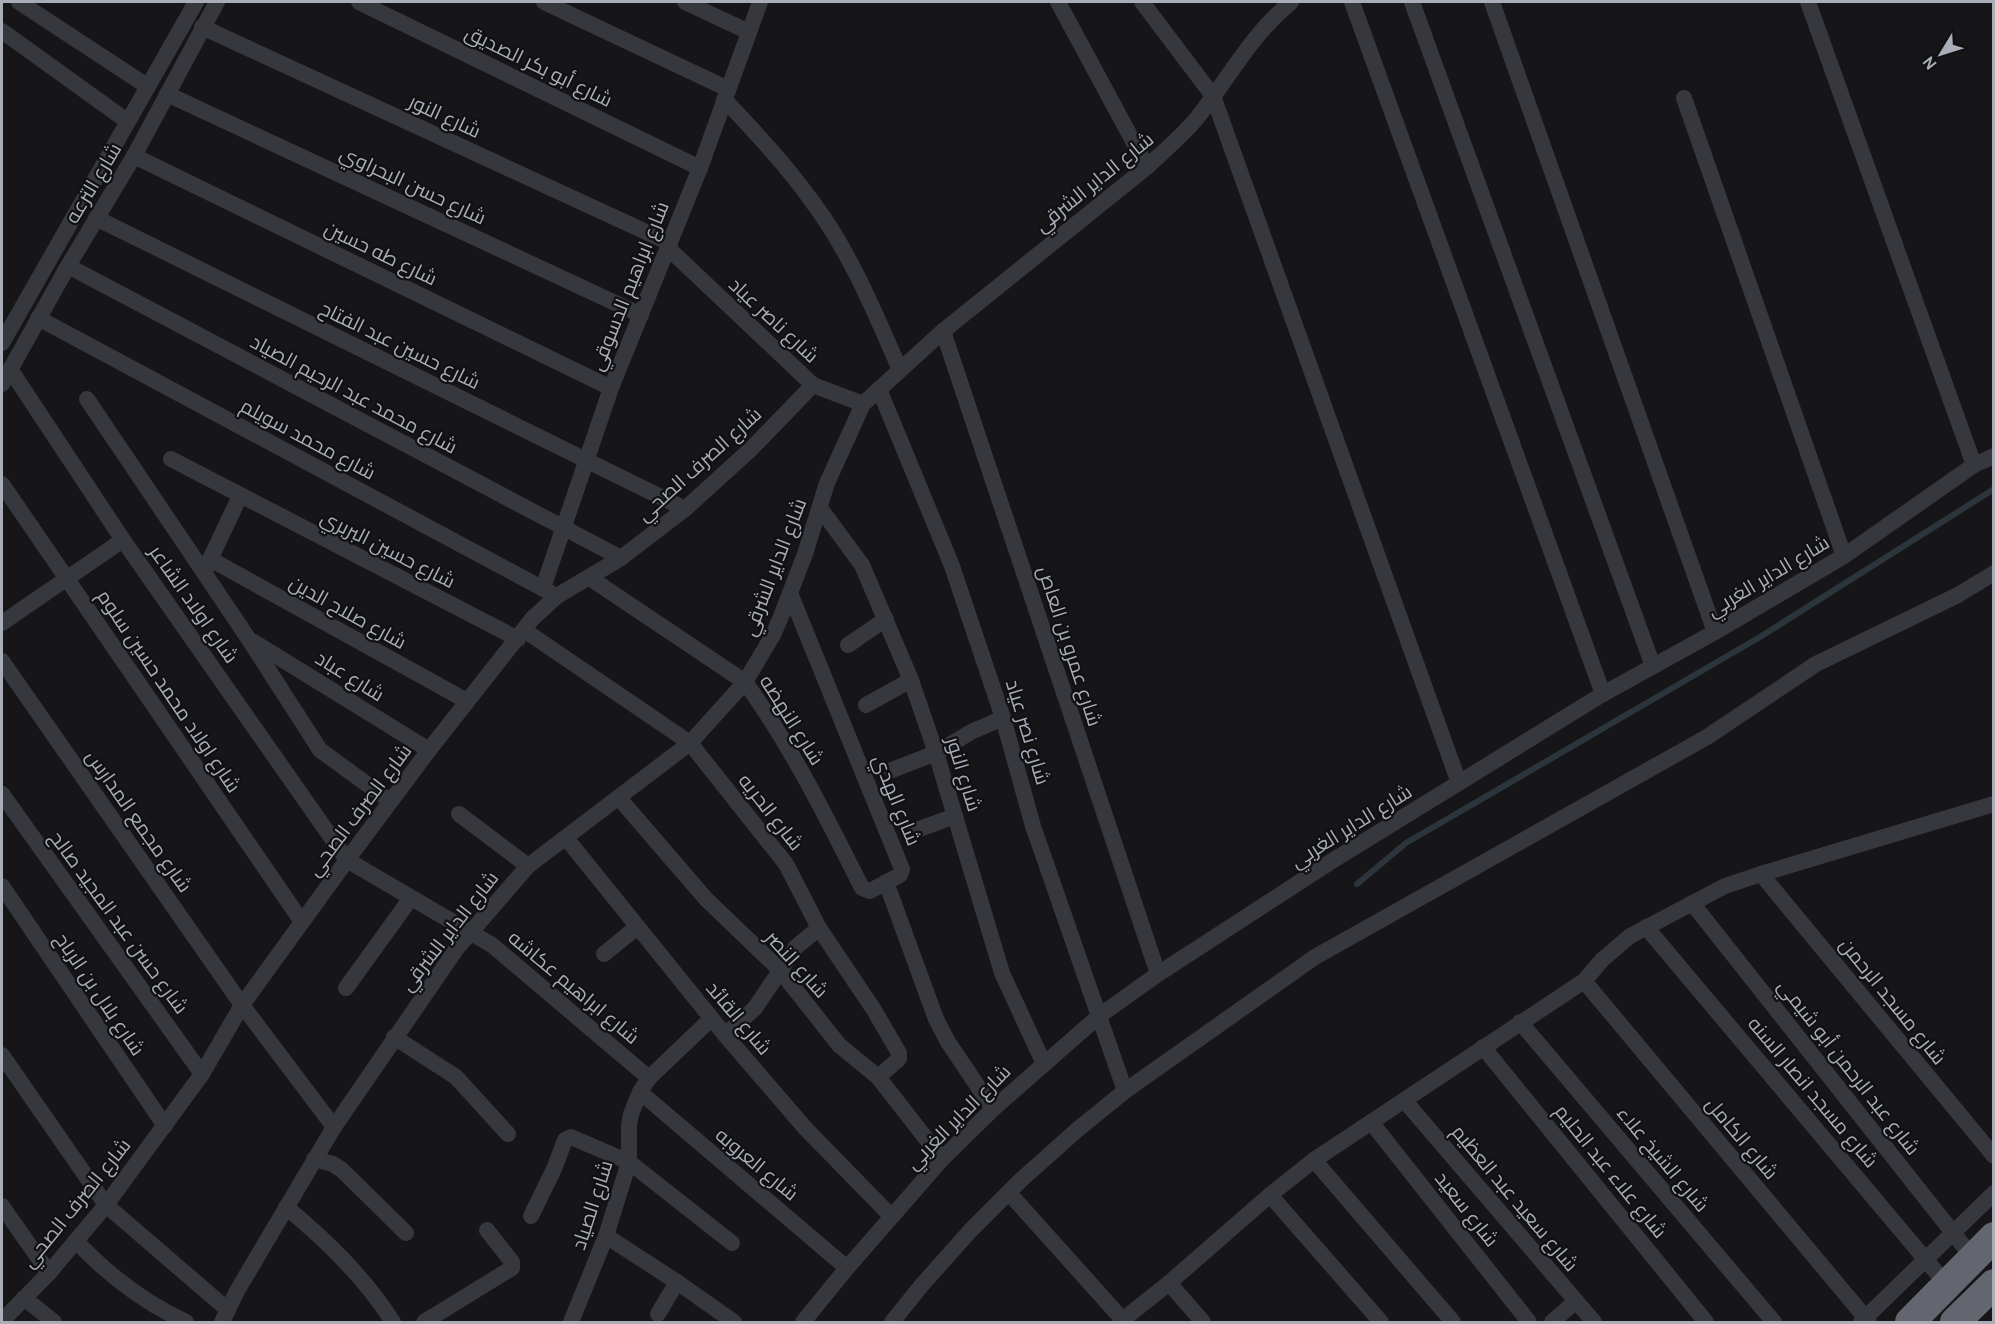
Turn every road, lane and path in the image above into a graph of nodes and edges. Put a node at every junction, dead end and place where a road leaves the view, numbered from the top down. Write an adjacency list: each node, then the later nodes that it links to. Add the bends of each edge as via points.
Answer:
1 (19, 2): 18 (street)
2 (196, 2): 18 (street, شارع الترعه)
3 (216, 2): 15 (street, شارع الترعه)
4 (359, 2): 26 (street, شارع أبو بكر الصديق)
5 (544, 2): 20 (street)
6 (686, 2): 17 (street)
7 (760, 2): 17 (street, شارع ابراهيم الدسوقي)
8 (1058, 2): 25 (street)
9 (1142, 2): 21 (street)
10 (1291, 2): 21 (street, شارع الداير الشرقي, via 1259,32)
11 (1352, 2): 70 (street)
12 (1412, 2): 66 (street)
13 (1492, 2): 62 (street)
14 (1808, 2): 45 (street)
15 (202, 27): 19 (street, شارع الترعه); 28 (street, شارع النور)
16 (2, 31): 23 (street)
17 (749, 32): 20 (street, شارع ابراهيم الدسوقي)
18 (147, 86): 23 (street, شارع الترعه)
19 (167, 94): 24 (street, شارع الترعه); 30 (street, شارع حسن البحراوي)
20 (726, 94): 26 (street, شارع ابراهيم الدسوقي); 35 (street, via 815,205 852,264)
21 (1214, 96): 25 (street, شارع الداير الشرقي, via 1178,140); 78 (street)
22 (1684, 98): 52 (street)
23 (127, 121): 33 (street, شارع الترعه)
24 (134, 156): 27 (street, شارع الترعه); 38 (street, شارع طه حسين)
25 (1147, 167): 32 (street, شارع الداير الشرقي)
26 (700, 168): 28 (street, شارع ابراهيم الدسوقي)
27 (96, 218): 29 (street, شارع الترعه); 44 (street, شارع حسين عبد الفتاح)
28 (669, 245): 30 (street, شارع ابراهيم الدسوقي); 37 (street, شارع ناصر عياد)
29 (68, 266): 31 (street, شارع الترعه); 50 (street, شارع محمد عبد الرحيم الصياد)
30 (640, 315): 38 (street, شارع ابراهيم الدسوقي)
31 (38, 318): 34 (street, شارع الترعه); 58 (street, شارع محمد سويلم)
32 (943, 331): 35 (street, شارع الداير الشرقي); 101 (street, شارع عمرو بن العاص)
33 (2, 343)
34 (10, 369): 36 (street, شارع الترعه); 51 (street, شارع اولاد الشاعر)
35 (900, 370): 39 (street, شارع الداير الشرقي)
36 (2, 384)
37 (813, 385): 41 (street, شارع ناصر عياد); 49 (street, شارع الصرف الصحي)
38 (611, 388): 44 (street, شارع ابراهيم الدسوقي)
39 (879, 389): 41 (street, شارع الداير الشرقي); 73 (street, شارع نصر عياد, via 952,566)
40 (87, 399): 54 (street)
41 (863, 404): 48 (street, شارع الداير الشرقي, via 827,483)
42 (1994, 456): 45 (street, شارع الداير الغربي)
43 (171, 459): 47 (street, شارع حسين البربري)
44 (585, 461): 49 (street, شارع حسين عبد الفتاح); 50 (street, شارع ابراهيم الدسوقي)
45 (1974, 465): 52 (street, شارع الداير الغربي)
46 (2, 484): 56 (street, شارع اولاد محمد حسين سلوم)
47 (240, 496): 54 (street); 63 (street, شارع حسين البربري)
48 (820, 508): 59 (street, شارع الداير الشرقي); 60 (street, شارع النور, via 862,565)
49 (685, 509): 53 (street, شارع الصرف الصحي)
50 (563, 529): 53 (street, شارع محمد عبد الرحيم الصياد); 58 (street, شارع ابراهيم الدسوقي)
51 (123, 540): 56 (street); 87 (street, شارع اولاد الشاعر)
52 (1844, 556): 62 (street, شارع الداير الغربي)
53 (621, 558): 57 (street, شارع الصرف الصحي)
54 (206, 566): 64 (street); 71 (street, شارع صلاح الدين)
55 (1994, 573): 116 (street, via 1948,600 1816,664 1707,737 1315,957)
56 (67, 578): 61 (street); 94 (street, شارع اولاد محمد حسين سلوم)
57 (590, 578): 58 (street, شارع الصرف الصحي); 69 (street, شارع النهضه)
58 (550, 592): 63 (street, شارع الصرف الصحي)
59 (790, 593): 69 (street, شارع الداير الشرقي, via 773,635); 90 (street, شارع الهدي, via 902,869 900,875)
60 (886, 619): 65 (street); 68 (street, شارع النور)
61 (2, 623)
62 (1715, 632): 66 (street, شارع الداير الغربي)
63 (521, 634): 71 (street, شارع الصرف الصحي); 74 (street, شارع الحريه)
64 (248, 638): 75 (street, شارع عباد); 81 (street, via 320,750)
65 (848, 645)
66 (1653, 666): 70 (street, شارع الداير الغربي)
67 (3, 669): 104 (street, شارع مجمع المدارس)
68 (911, 680): 72 (street); 76 (street, شارع النور)
69 (746, 682): 74 (street, شارع الداير الشرقي); 90 (street, شارع النهضه, via 828,819 862,888 870,891)
70 (1603, 694): 78 (street, شارع الداير الغربي)
71 (467, 701): 75 (street, شارع الصرف الصحي)
72 (866, 705)
73 (1003, 718): 76 (street); 105 (street, شارع نصر عياد, via 1033,826)
74 (690, 743): 80 (street, شارع الداير الشرقي); 97 (street, شارع الحريه, via 786,864)
75 (429, 750): 81 (street, شارع الصرف الصحي)
76 (936, 753): 77 (street); 84 (street, شارع النور)
77 (892, 770)
78 (1459, 783): 101 (street, شارع الداير الغربي)
79 (2, 794): 113 (street, شارع حسن عبد المجيد صالح)
80 (619, 798): 86 (street, شارع الداير الشرقي); 100 (street, شارع النصر, via 705,899)
81 (390, 801): 87 (street, شارع الصرف الصحي)
82 (1994, 804): 89 (street)
83 (459, 814): 88 (street)
84 (955, 816): 85 (street); 112 (street, شارع النور, via 1002,973)
85 (914, 831)
86 (566, 838): 88 (street, شارع الداير الشرقي); 95 (street, شارع القائد)
87 (347, 860): 92 (street, شارع ابراهيم عكاشه); 94 (street, شارع الصرف الصحي)
88 (528, 866): 98 (street, شارع الداير الشرقي)
89 (1761, 873): 93 (street); 123 (street, شارع مسجد الرحمن)
90 (886, 882): 118 (street, via 942,1031)
91 (2, 886): 120 (street, شارع بلال بن الرباح)
92 (411, 898): 98 (street, شارع ابراهيم عكاشه); 103 (street)
93 (1692, 903): 96 (street); 137 (street, شارع عبد الرحمن أبو شيمي)
94 (302, 922): 104 (street, شارع الصرف الصحي)
95 (637, 927): 99 (street); 106 (street, شارع القائد)
96 (1646, 927): 102 (street, via 1616,947); 143 (street, شارع مسجد انصار السنه)
97 (819, 928): 100 (street, via 802,940); 114 (street, شارع الحريه, via 899,1053 899,1059)
98 (470, 933): 109 (street, شارع الداير الشرقي); 115 (street, شارع ابراهيم عكاشه, via 492,945)
99 (604, 954)
100 (779, 969): 108 (street, via 755,1008); 114 (street, شارع النصر, via 839,1045)
101 (1158, 974): 105 (street, شارع الداير الغربي)
102 (1584, 981): 107 (street); 156 (street, شارع الكامل)
103 (346, 988)
104 (242, 1005): 113 (street, شارع الصرف الصحي); 121 (street, شارع مجمع المدارس)
105 (1099, 1016): 112 (street, شارع الداير الغربي); 116 (street, شارع نصر عياد)
106 (711, 1019): 108 (street, شارع القائد); 115 (street, شارع الصياد)
107 (1520, 1022): 110 (street); 172 (street, شارع الشيخ علاء)
108 (724, 1035): 135 (street, شارع القائد, via 806,1129)
109 (394, 1036): 121 (street, شارع الداير الشرقي); 122 (street, via 456,1077)
110 (1483, 1047): 117 (street); 171 (street, شارع علاء عبد الحليم)
111 (2, 1055): 131 (street)
112 (1044, 1064): 118 (street, شارع الداير الغربي)
113 (202, 1074): 120 (street, شارع الصرف الصحي)
114 (878, 1077): 125 (street, شارع النصر)
115 (644, 1085): 127 (street, شارع الصياد, via 631,1114); 144 (street, شارع العروبه)
116 (1125, 1091): 128 (street)
117 (1404, 1100): 119 (street); 151 (street, شارع سعيد عبد العظيم)
118 (993, 1109): 125 (street, شارع الداير الغربي)
119 (1371, 1122): 126 (street); 168 (street, شارع سعيد)
120 (165, 1126): 131 (street, شارع الصرف الصحي)
121 (334, 1127): 124 (street, شارع الداير الشرقي)
122 (508, 1134)
123 (1994, 1156)
124 (314, 1159): 133 (street, شارع الداير الشرقي); 138 (street, via 342,1170)
125 (942, 1159): 135 (street, شارع الداير الغربي)
126 (1314, 1160): 130 (street); 167 (street)
127 (629, 1162): 134 (street, via 569,1137); 139 (street, شارع الصياد); 141 (street)
128 (1009, 1193): 155 (street); 164 (street, via 970,1231)
129 (1994, 1193): 137 (street)
130 (1270, 1195): 147 (street); 166 (street)
131 (106, 1205): 140 (street, شارع الصرف الصحي); 153 (street)
132 (2, 1206): 145 (street)
133 (286, 1207): 153 (street, شارع الداير الشرقي); 159 (street, via 338,1253)
134 (531, 1216)
135 (891, 1216): 144 (street, شارع الداير الغربي)
136 (487, 1230): 160 (street, via 512,1262 512,1268)
137 (1953, 1232): 142 (street, شارع عبد الرحمن أبو شيمي); 143 (street)
138 (406, 1233)
139 (606, 1236): 146 (street); 161 (street, شارع الصياد)
140 (76, 1241): 145 (street, شارع الصرف الصحي); 158 (street, via 125,1287)
141 (732, 1243)
142 (1983, 1247): 149 (highway)
143 (1925, 1259): 149 (street, شارع مسجد انصار السنه); 156 (street)
144 (847, 1268): 163 (street, شارع الداير الغربي)
145 (49, 1273): 150 (street, شارع الصرف الصحي)
146 (677, 1282): 152 (street); 162 (street)
147 (1169, 1283): 155 (street); 165 (street)
148 (1994, 1284): 174 (highway)
149 (1947, 1285): 173 (highway)
150 (24, 1299): 154 (street, شارع الصرف الصحي); 157 (street)
151 (1576, 1302): 169 (street); 170 (street, شارع سعيد عبد العظيم)
152 (658, 1314)
153 (225, 1316)
154 (2, 1321)
155 (1122, 1321)
156 (1865, 1321)
157 (54, 1323)
158 (186, 1323)
159 (393, 1323)
160 (424, 1323)
161 (571, 1323)
162 (734, 1323)
163 (802, 1323)
164 (892, 1323)
165 (1203, 1323)
166 (1381, 1323)
167 (1453, 1323)
168 (1529, 1323)
169 (1552, 1323)
170 (1594, 1323)
171 (1706, 1323)
172 (1774, 1323)
173 (1911, 1323)
174 (1954, 1323)

